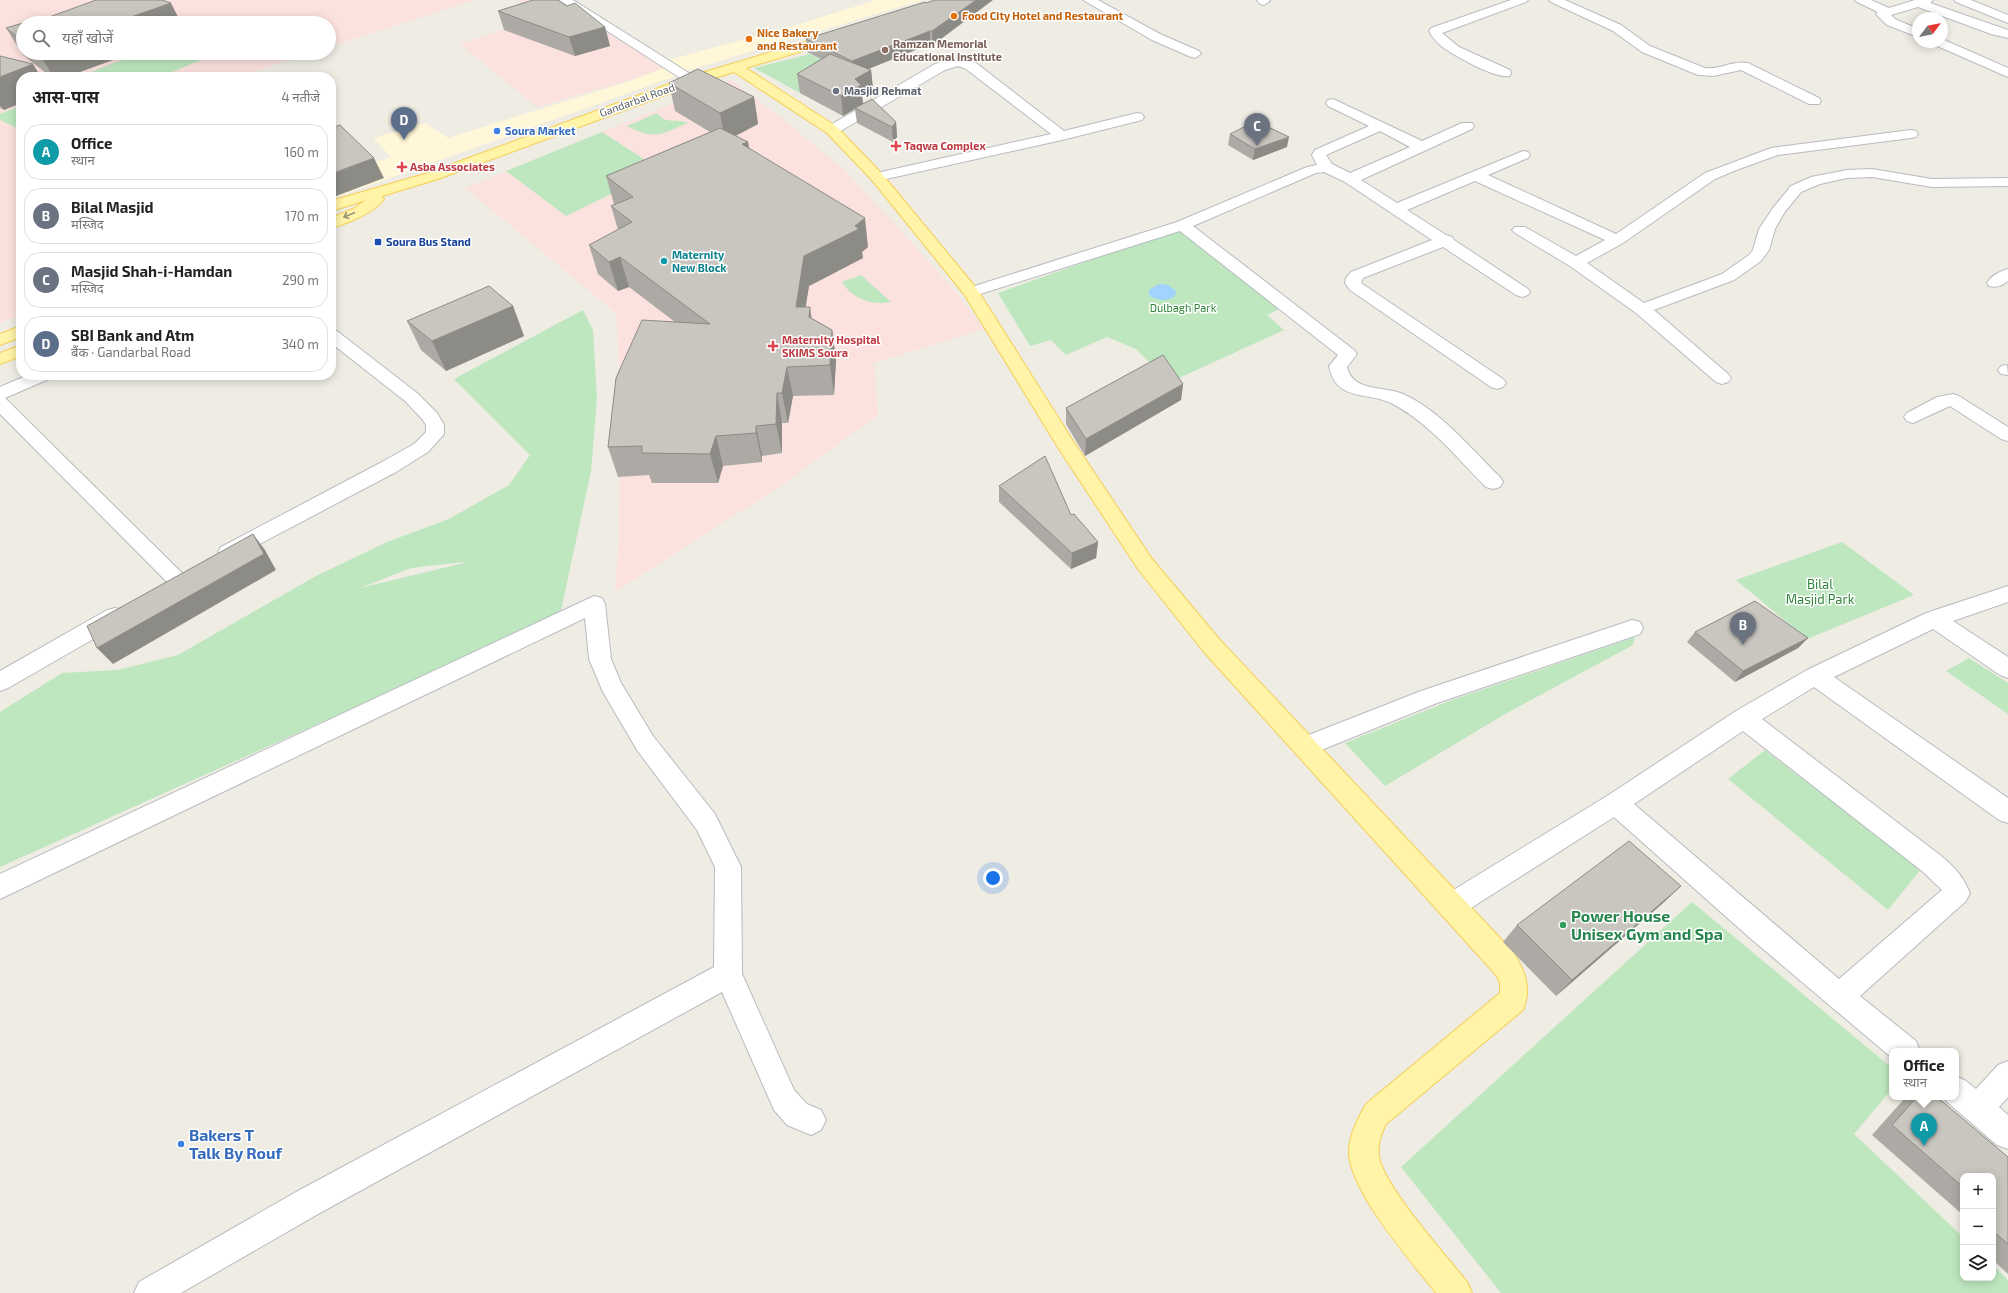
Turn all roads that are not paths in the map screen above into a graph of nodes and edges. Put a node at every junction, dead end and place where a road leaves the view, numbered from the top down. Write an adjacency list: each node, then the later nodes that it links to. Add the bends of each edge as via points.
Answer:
1 (565, 0): 18 (street)
2 (1089, 0): 14 (street, via 1156,37)
3 (1522, 0): 16 (street, via 1434,31 1440,39 1469,57)
4 (1555, 0): 19 (street, via 1617,28 1646,49 1704,72 1710,74 1731,66 1743,66)
5 (1861, 0): 8 (street)
6 (1960, 0): 9 (street)
7 (1923, 1): 8 (street); 12 (street)
8 (1889, 12): 10 (street, via 1882,14 1884,18)
9 (2008, 19)
10 (1912, 30)
11 (847, 33): 15 (main road, Gandarbal Road)
12 (2008, 34)
13 (1948, 46): 17 (street)
14 (1195, 54)
15 (736, 67): 18 (main road, Gandarbal Road); 24 (main road)
16 (1505, 72)
17 (2008, 73)
18 (693, 80): 34 (main road, Gandarbal Road)
19 (1814, 100)
20 (1333, 102): 22 (street)
21 (1137, 117): 26 (street)
22 (1380, 126): 27 (street); 29 (street, via 1320,153 1320,160)
23 (1467, 126): 27 (street)
24 (832, 130): 26 (street, via 940,67 958,62 971,66); 31 (main road)
25 (1911, 134): 41 (street, via 1776,150 1756,157 1710,176)
26 (1062, 136): 31 (street)
27 (1422, 147): 32 (street)
28 (1523, 155): 30 (street)
29 (1326, 167): 32 (street); 38 (street, via 1312,170)
30 (1475, 175): 36 (street); 41 (street)
31 (877, 177): 43 (main road)
32 (1350, 179): 36 (street)
33 (2008, 182): 45 (street, via 1932,183 1872,173 1847,174 1816,180 1796,189 1778,211 1767,228 1761,250 1755,258 1728,277)
34 (389, 190): 35 (main road, Gandarbal Road); 37 (main road, Gandarbal Road, one-way to 37, via 358,212)
35 (336, 204)
36 (1397, 209): 40 (street)
37 (336, 221)
38 (1182, 225): 43 (street); 58 (street, via 1348,354 1338,366 1339,373 1346,382 1356,389 1372,394 1384,394 1413,408 1426,417)
39 (1520, 230): 42 (street)
40 (1446, 240): 44 (street); 53 (street, via 1357,275 1353,283)
41 (1617, 240): 42 (street)
42 (1576, 263): 45 (street)
43 (971, 292): 69 (main road, via 1066,445 1145,564 1212,646)
44 (1522, 292)
45 (1642, 308): 51 (street)
46 (16, 333): 48 (main road)
47 (336, 338): 59 (street, via 411,397 431,417 435,434 420,448 389,467)
48 (0, 340)
49 (16, 352): 50 (main road)
50 (0, 359)
51 (1722, 378)
52 (32, 380): 54 (street)
53 (1497, 383)
54 (0, 394)
55 (0, 403): 60 (street, via 170,584)
56 (1913, 417): 57 (street, via 1943,401 1952,400)
57 (2008, 434)
58 (1493, 482)
59 (212, 560)
60 (195, 570)
61 (2008, 594): 63 (street)
62 (129, 608): 67 (street)
63 (1934, 619): 65 (street); 66 (street)
64 (1632, 628): 69 (street, via 1429,697)
65 (2008, 669)
66 (1815, 676): 68 (street); 71 (street)
67 (0, 682)
68 (1744, 718): 70 (street); 75 (street, via 1931,863 1950,879 1957,893)
69 (1304, 747): 73 (main road)
70 (1616, 803): 73 (street); 75 (street)
71 (2008, 812)
72 (0, 887): 74 (street, via 594,604 600,659 610,686 646,743 706,822 728,867)
73 (1451, 906): 83 (main road, via 1507,968 1515,982 1513,1000 1376,1114 1370,1123 1364,1157 1375,1187)
74 (728, 974): 80 (street, via 784,1100 797,1115); 82 (street, via 307,1203)
75 (1839, 997): 76 (street)
76 (1902, 1048)
77 (2008, 1075): 79 (street)
78 (1959, 1093): 79 (street)
79 (1978, 1109): 81 (street)
80 (811, 1120)
81 (2008, 1134)
82 (150, 1293)
83 (1456, 1293)

